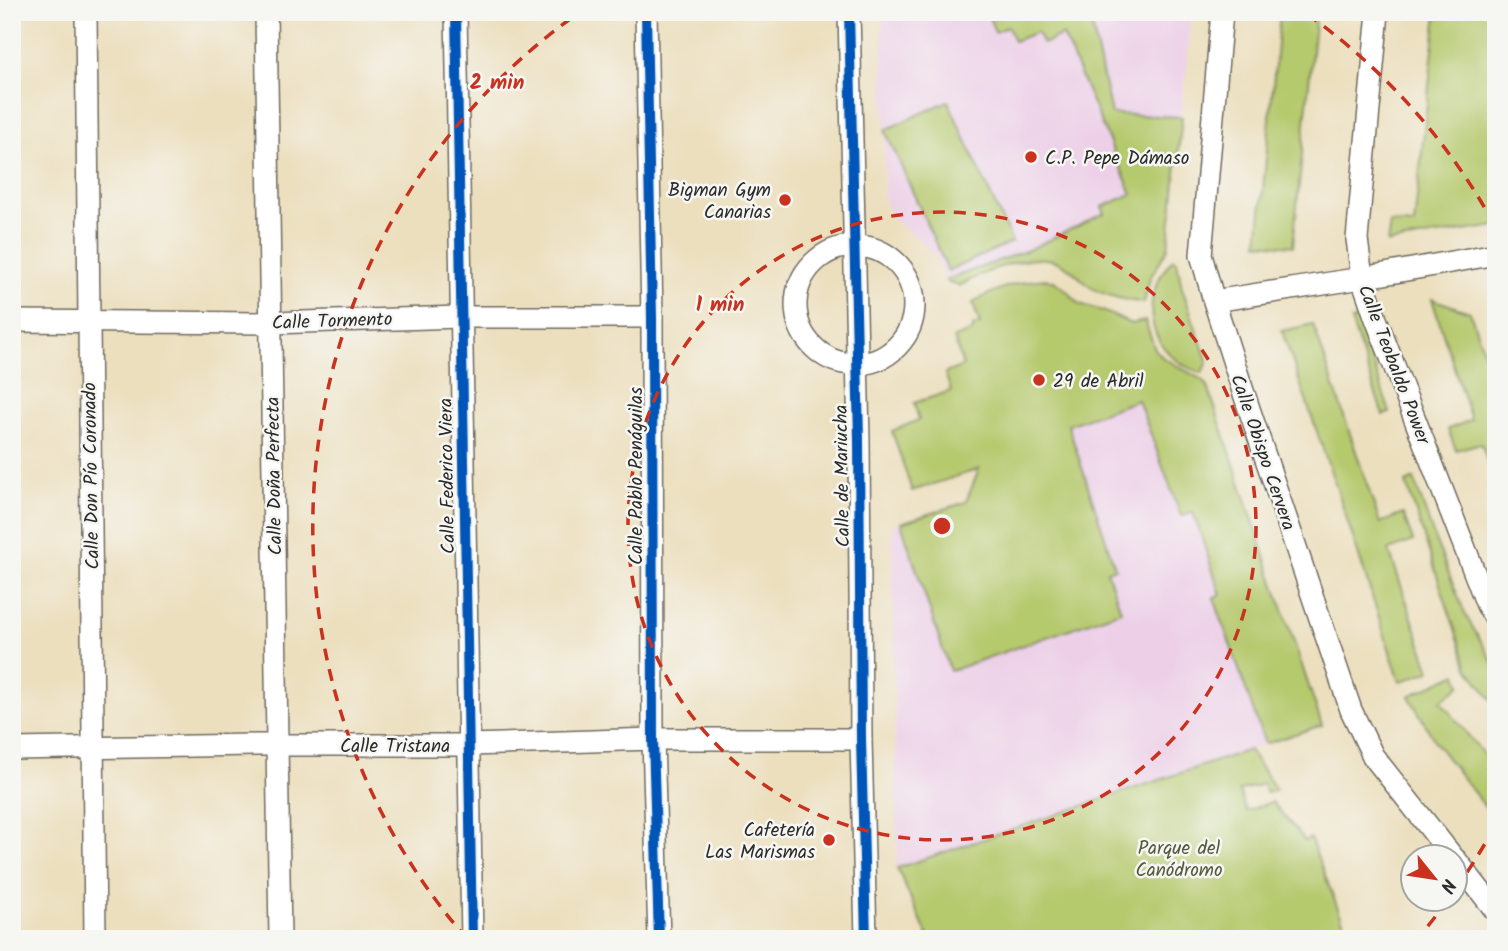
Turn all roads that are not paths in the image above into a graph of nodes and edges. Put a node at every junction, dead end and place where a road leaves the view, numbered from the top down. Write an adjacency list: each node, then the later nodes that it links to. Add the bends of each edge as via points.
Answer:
1 (86, 12): 15 (street, Calle Don Pío Coronado)
2 (266, 12): 16 (street, Calle Doña Perfecta)
3 (456, 12): 12 (street, Calle Federico Viera)
4 (646, 12): 13 (street, Calle Pablo Penáguilas)
5 (849, 12): 8 (street, Calle de Mariucha)
6 (1222, 12): 11 (street, Calle Obispo Cervera, via 1201,255)
7 (1378, 12): 10 (street, Calle Teobaldo Power, via 1357,239)
8 (855, 246): 17 (street, Calle de Mariucha); 17 (street, via 875,249 893,259 914,293 914,314 895,349); 17 (street, via 836,249 807,271 796,306 808,341 838,362)
9 (1496, 254): 10 (street)
10 (1362, 278): 11 (street); 18 (street, Calle Teobaldo Power)
11 (1214, 301): 25 (street, Calle Obispo Cervera, via 1351,710 1373,756)
12 (460, 317): 13 (street, Calle Tormento); 16 (street, Calle Tormento); 21 (street, Calle Federico Viera)
13 (652, 317): 19 (street, Calle Pablo Penáguilas)
14 (12, 321): 15 (street, Calle Tormento)
15 (89, 322): 16 (street, Calle Tormento); 24 (street, Calle Don Pío Coronado)
16 (271, 323): 22 (street, Calle Doña Perfecta)
17 (857, 365): 20 (street, Calle de Mariucha)
18 (1496, 619)
19 (653, 739): 20 (street, Calle Tristana); 21 (street, Calle Tristana); 32 (street, Calle Pablo Penáguilas)
20 (861, 739): 27 (street, Calle de Mariucha)
21 (470, 745): 22 (street, Calle Tristana); 31 (street, Calle Federico Viera)
22 (277, 746): 24 (street, Calle Tristana); 30 (street, Calle Doña Perfecta)
23 (12, 749): 24 (street, Calle Tristana)
24 (93, 749): 29 (street, Calle Don Pío Coronado)
25 (1441, 842)
26 (1470, 878): 28 (street, Calle Obispo Cervera)
27 (866, 904): 33 (street, Calle de Mariucha); 34 (street)
28 (1496, 911)
29 (95, 939)
30 (280, 939)
31 (472, 939)
32 (659, 939)
33 (866, 939)
34 (878, 939)

